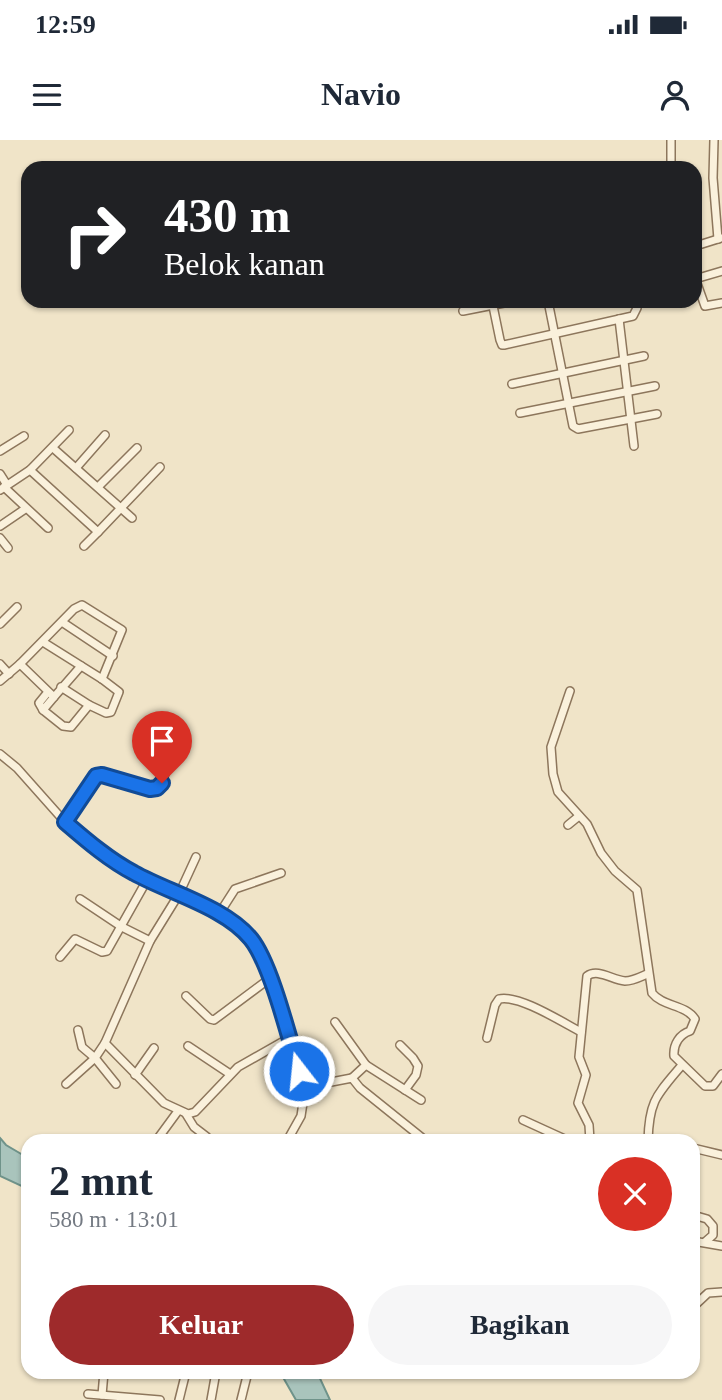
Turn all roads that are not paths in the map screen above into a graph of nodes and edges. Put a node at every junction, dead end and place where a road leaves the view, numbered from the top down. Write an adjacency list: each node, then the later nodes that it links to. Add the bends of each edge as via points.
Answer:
1 (671, 140): 4 (street)
2 (714, 140): 3 (street); 5 (street)
3 (722, 140)
4 (671, 161)
5 (720, 238): 6 (street)
6 (702, 244)
7 (722, 271): 8 (street)
8 (702, 276)
9 (702, 298): 10 (street, via 705,306)
10 (722, 303)
11 (482, 308): 15 (street)
12 (494, 308): 17 (street, via 502,345)
13 (549, 308): 17 (street)
14 (637, 308): 16 (street, via 633,316)
15 (463, 311)
16 (620, 319): 17 (street); 19 (street)
17 (555, 334): 20 (street)
18 (643, 356): 19 (street)
19 (624, 359): 20 (street); 23 (street)
20 (562, 374): 21 (street); 24 (street)
21 (512, 384)
22 (655, 386): 23 (street)
23 (628, 391): 24 (street); 27 (street)
24 (568, 403): 25 (street); 27 (street, via 575,428)
25 (520, 413)
26 (657, 414): 27 (street)
27 (631, 418): 31 (street)
28 (69, 430): 32 (street)
29 (105, 435): 36 (street)
30 (23, 436): 34 (street)
31 (634, 446)
32 (53, 448): 36 (street); 37 (street)
33 (138, 448): 40 (street)
34 (0, 451)
35 (160, 467): 42 (street)
36 (76, 468): 40 (street)
37 (30, 470): 39 (street); 46 (street)
38 (0, 474): 39 (street)
39 (4, 487): 41 (street)
40 (98, 488): 42 (street)
41 (25, 509): 44 (street); 45 (street)
42 (120, 509): 43 (street); 46 (street)
43 (132, 518)
44 (0, 526)
45 (48, 528)
46 (98, 532): 48 (street)
47 (0, 538): 49 (street)
48 (84, 545)
49 (8, 548)
50 (17, 607): 52 (street)
51 (62, 622): 53 (street); 54 (street); 54 (street, via 76,607 85,605 117,626 123,633)
52 (0, 624)
53 (43, 642): 56 (street); 57 (street)
54 (113, 656): 59 (street)
55 (0, 664): 58 (street)
56 (20, 664): 58 (street); 63 (street)
57 (81, 666): 59 (street); 61 (street)
58 (9, 674): 60 (street)
59 (103, 679): 64 (street, via 119,692 116,705 108,713)
60 (0, 681)
61 (61, 687): 63 (street); 64 (street)
62 (570, 691): 67 (street, via 553,736 551,757 558,792)
63 (51, 694): 64 (street, via 39,703 69,728)
64 (89, 705)
65 (0, 754): 68 (street)
66 (167, 769): 68 (street, via 160,786 150,789 96,776)
67 (579, 816): 69 (street); 79 (street, via 605,859 637,890)
68 (65, 822): 72 (street)
69 (569, 825)
70 (196, 857): 73 (street)
71 (281, 873): 75 (street, via 235,889)
72 (147, 880): 73 (street); 76 (street)
73 (179, 894): 75 (street); 77 (street)
74 (80, 900): 76 (street)
75 (219, 915): 80 (street, via 253,942)
76 (122, 927): 77 (street); 78 (street, via 107,951 75,939)
77 (150, 941): 87 (street)
78 (60, 957)
79 (648, 974): 84 (street, via 631,981 598,973 587,976); 93 (street, via 654,997 684,1009 695,1019 674,1047 674,1056)
80 (270, 979): 81 (street, via 214,1020); 85 (street)
81 (186, 996)
82 (335, 1022): 92 (street)
83 (78, 1030): 91 (street, via 82,1047)
84 (581, 1032): 86 (street, via 505,998 495,1005); 110 (street, via 579,1057 586,1075 578,1103)
85 (289, 1038): 95 (street); 98 (street)
86 (487, 1038)
87 (105, 1043): 91 (street); 94 (street)
88 (400, 1045): 101 (street, via 418,1066)
89 (188, 1046): 95 (street)
90 (154, 1048): 94 (street)
91 (95, 1058): 99 (street); 100 (street)
92 (366, 1065): 97 (street); 101 (street)
93 (682, 1065): 96 (street, via 709,1087); 111 (street, via 655,1097)
94 (135, 1074): 103 (street, via 164,1103)
95 (230, 1074): 103 (street, via 195,1112)
96 (722, 1074)
97 (352, 1078): 98 (street); 108 (street)
98 (306, 1083): 107 (street, via 300,1116)
99 (66, 1084)
100 (116, 1084)
101 (405, 1090): 102 (street)
102 (421, 1100)
103 (182, 1112): 105 (street); 106 (street)
104 (523, 1120): 109 (street)
105 (162, 1134)
106 (202, 1134)
107 (291, 1134)
108 (417, 1134)
109 (554, 1134)
110 (590, 1134)
111 (648, 1134)
112 (700, 1151): 113 (street)
113 (722, 1156)
114 (700, 1217): 116 (street, via 713,1226 713,1235)
115 (700, 1242): 116 (street)
116 (705, 1242): 117 (street)
117 (722, 1246)
118 (722, 1292): 119 (street, via 708,1293)
119 (700, 1300)
120 (103, 1379): 125 (street)
121 (184, 1379): 127 (street)
122 (215, 1379): 128 (street)
123 (246, 1379): 129 (street)
124 (88, 1394): 125 (street)
125 (102, 1395): 126 (street)
126 (160, 1400)
127 (179, 1400)
128 (211, 1400)
129 (241, 1400)

